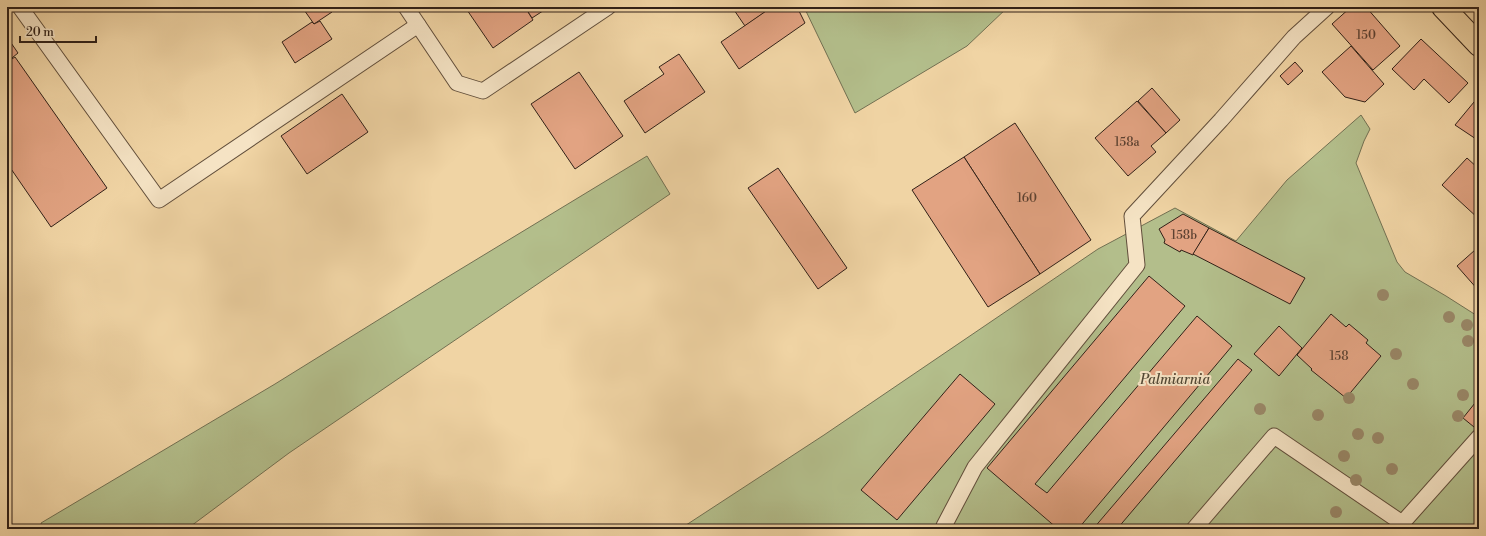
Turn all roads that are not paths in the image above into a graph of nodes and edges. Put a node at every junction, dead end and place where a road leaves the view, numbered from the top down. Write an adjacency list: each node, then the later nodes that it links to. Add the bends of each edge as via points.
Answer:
1 (20, 7): 6 (lane, via 159,200)
2 (406, 7): 6 (lane)
3 (608, 7): 6 (lane, via 483,91 457,83)
4 (1327, 7): 10 (lane, via 1294,36 1132,216 1137,265 974,467)
5 (1443, 7): 7 (main road)
6 (418, 25)
7 (1479, 45)
8 (1479, 437): 9 (lane)
9 (1400, 526): 11 (lane, via 1274,436)
10 (944, 529)
11 (1194, 529)

